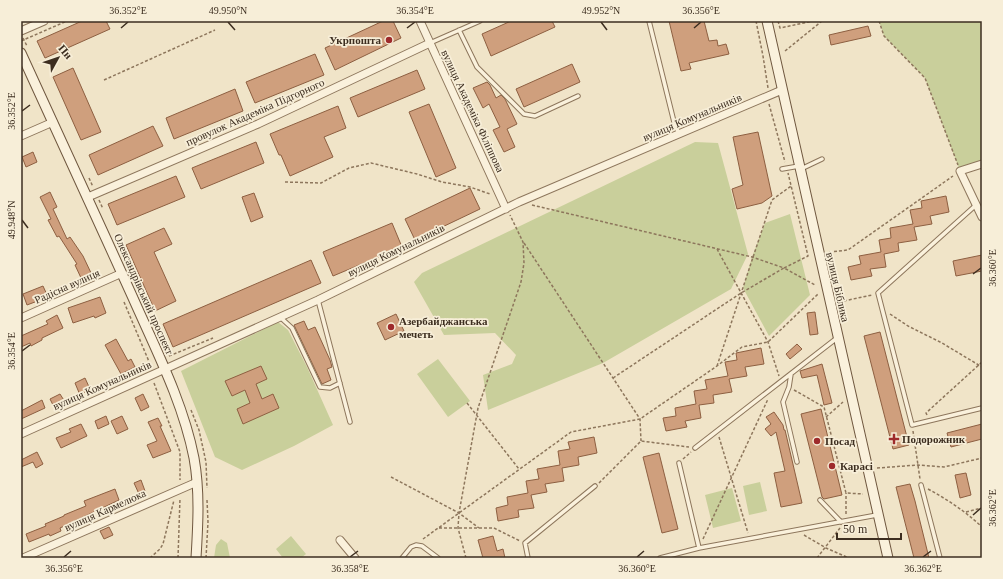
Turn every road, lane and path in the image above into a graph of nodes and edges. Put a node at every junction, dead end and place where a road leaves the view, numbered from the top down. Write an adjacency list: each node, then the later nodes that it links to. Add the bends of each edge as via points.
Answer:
1 (44, 21): 14 (street)
2 (67, 21): 15 (path)
3 (420, 21): 16 (street, вулиця Академіка Філіппова)
4 (480, 21): 13 (lane)
5 (649, 21): 24 (lane)
6 (756, 21): 20 (path)
7 (767, 21): 21 (street, вулиця Біблика)
8 (778, 21): 9 (path, via 780,28)
9 (813, 21)
10 (822, 21): 17 (path)
11 (879, 21): 30 (path, via 884,36 925,78)
12 (215, 30): 19 (path)
13 (459, 30): 16 (lane); 22 (lane, via 477,67 524,114 535,116)
14 (21, 31)
15 (21, 41)
16 (430, 43): 33 (street, провулок Академіка Підгорного, via 258,124); 34 (street, вулиця Академіка Філіппова)
17 (784, 50)
18 (21, 53): 23 (street, Олександрівський проспект)
19 (104, 80)
20 (768, 89)
21 (782, 90): 24 (street, вулиця Комунальників); 28 (street, вулиця Біблика)
22 (578, 96)
23 (53, 122): 25 (street); 33 (street, Олександрівський проспект)
24 (679, 134): 35 (street, вулиця Комунальників)
25 (21, 136)
26 (822, 159): 28 (lane)
27 (982, 164): 30 (street)
28 (799, 167): 29 (lane); 55 (street, вулиця Біблика)
29 (782, 170)
30 (960, 171): 36 (street); 41 (path, via 848,250)
31 (285, 182): 34 (path, via 321,183 349,168 371,163 470,187)
32 (791, 186): 43 (path, via 772,200)
33 (88, 196): 45 (street, Олександрівський проспект)
34 (500, 198): 37 (street, вулиця Академіка Філіппова)
35 (519, 202): 37 (street, вулиця Комунальників); 40 (path)
36 (976, 205): 38 (street); 48 (lane)
37 (506, 209): 39 (path); 50 (street, вулиця Комунальників)
38 (982, 217)
39 (523, 242): 64 (path); 72 (path, via 524,263 521,282)
40 (717, 249): 43 (path); 47 (path)
41 (829, 252)
42 (808, 256): 44 (path)
43 (752, 257): 44 (path); 47 (path)
44 (784, 268): 46 (path); 47 (path)
45 (122, 273): 54 (street, Радісна вулиця); 61 (street, Олександрівський проспект)
46 (815, 285)
47 (741, 292): 56 (path); 59 (path); 64 (path)
48 (878, 293): 51 (path); 52 (lane)
49 (818, 294): 56 (path)
50 (318, 300): 53 (street, вулиця Комунальників); 66 (lane)
51 (839, 302)
52 (882, 309): 58 (path); 77 (lane)
53 (280, 317): 61 (street, вулиця Комунальників); 66 (lane, via 292,328 320,387 330,388)
54 (21, 318)
55 (838, 338): 62 (lane); 100 (street, вулиця Біблика)
56 (768, 342): 59 (path, via 742,347); 65 (path)
57 (982, 362): 58 (path)
58 (979, 365): 60 (path); 75 (path, via 926,412)
59 (717, 366): 74 (path)
60 (982, 367)
61 (164, 369): 63 (street, вулиця Комунальників); 90 (street, Олександрівський проспект, via 188,433)
62 (791, 374): 65 (lane); 68 (lane)
63 (151, 376): 79 (street, вулиця Комунальників); 93 (path, via 180,452)
64 (613, 378): 74 (path)
65 (780, 382): 67 (lane)
66 (340, 383): 76 (lane)
67 (774, 387): 78 (lane); 89 (path)
68 (789, 387): 73 (path, via 824,408); 83 (lane, via 783,402)
69 (843, 402): 73 (path)
70 (467, 403): 72 (path)
71 (982, 408): 75 (lane)
72 (476, 415): 87 (path); 99 (path)
73 (826, 417): 94 (path)
74 (640, 419): 80 (path); 87 (path, via 571,432)
75 (928, 421): 77 (lane)
76 (350, 422)
77 (912, 425): 85 (path)
78 (717, 430): 81 (lane); 89 (path)
79 (21, 434)
80 (641, 441): 81 (path); 92 (path)
81 (695, 448): 84 (path)
82 (982, 458): 85 (path, via 944,467)
83 (797, 462)
84 (679, 463): 112 (lane)
85 (918, 465): 86 (path); 91 (path)
86 (875, 468)
87 (519, 470): 99 (path)
88 (391, 478): 99 (path)
89 (732, 478): 108 (path); 112 (path)
90 (197, 482): 93 (street, вулиця Кармелюка); 117 (street, Олександрівський проспект)
91 (921, 485): 98 (path); 127 (lane)
92 (595, 486): 111 (lane)
93 (179, 490): 114 (street, вулиця Кармелюка); 115 (path, via 163,544); 116 (path)
94 (846, 493): 95 (path); 101 (path)
95 (863, 494)
96 (820, 500): 102 (lane)
97 (982, 508): 98 (path)
98 (966, 512): 103 (path)
99 (459, 513): 104 (path); 105 (path); 106 (path)
100 (878, 515): 101 (lane); 126 (street, вулиця Біблика)
101 (846, 520): 102 (lane); 113 (path)
102 (840, 522): 107 (lane)
103 (982, 527)
104 (439, 528): 105 (path); 110 (path)
105 (458, 528): 106 (path); 121 (path)
106 (479, 528): 111 (path, via 494,528)
107 (795, 530): 108 (lane); 113 (path)
108 (750, 539): 112 (lane)
109 (340, 540): 118 (street)
110 (420, 542)
111 (525, 543): 122 (lane)
112 (699, 548): 123 (lane)
113 (826, 548): 124 (path); 125 (path)
114 (23, 558)
115 (150, 558)
116 (178, 558)
117 (196, 558)
118 (355, 558)
119 (402, 558): 120 (lane, via 416,545 422,546)
120 (438, 558)
121 (466, 558)
122 (528, 558)
123 (660, 558)
124 (817, 558)
125 (849, 558)
126 (888, 558)
127 (940, 558)

